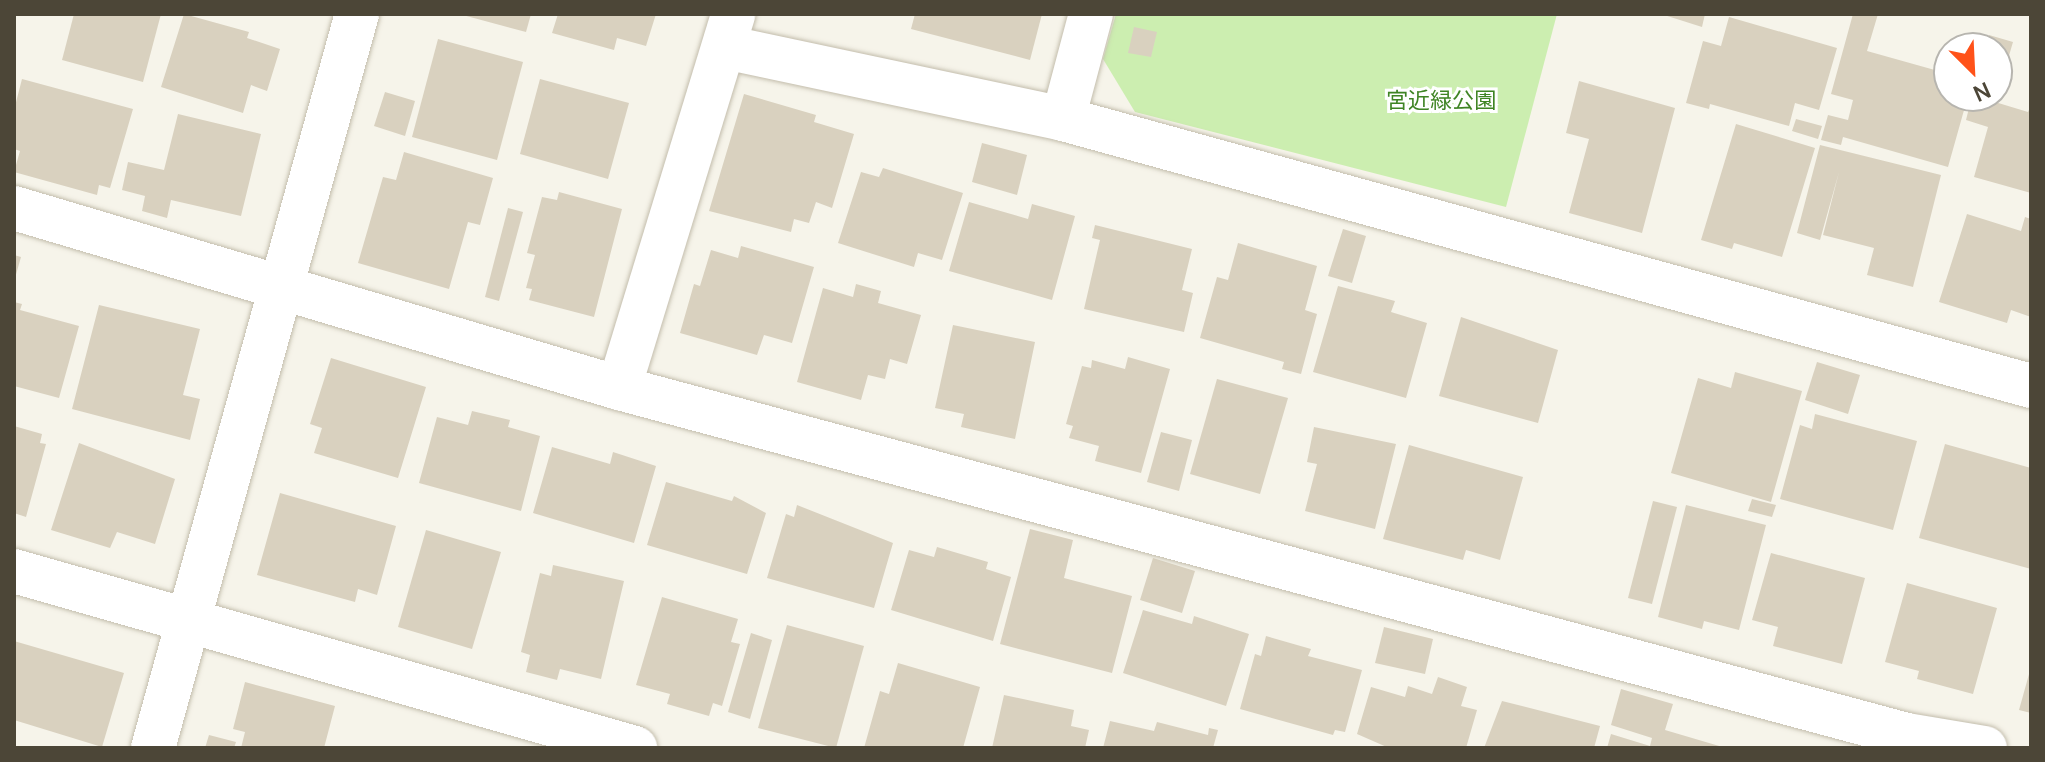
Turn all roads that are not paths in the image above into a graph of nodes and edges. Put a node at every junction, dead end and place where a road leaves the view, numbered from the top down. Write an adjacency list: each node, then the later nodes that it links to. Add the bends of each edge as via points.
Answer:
1 (357, 14): 6 (street)
2 (1091, 14): 4 (street)
3 (729, 30): 4 (street); 8 (street)
4 (1063, 119): 7 (street)
5 (14, 208): 6 (street)
6 (281, 290): 8 (street); 10 (street)
7 (2031, 386)
8 (619, 388): 11 (street)
9 (14, 571): 10 (street)
10 (192, 620): 12 (street); 13 (street)
11 (1905, 741): 14 (street)
12 (153, 748)
13 (635, 748)
14 (1985, 748)

